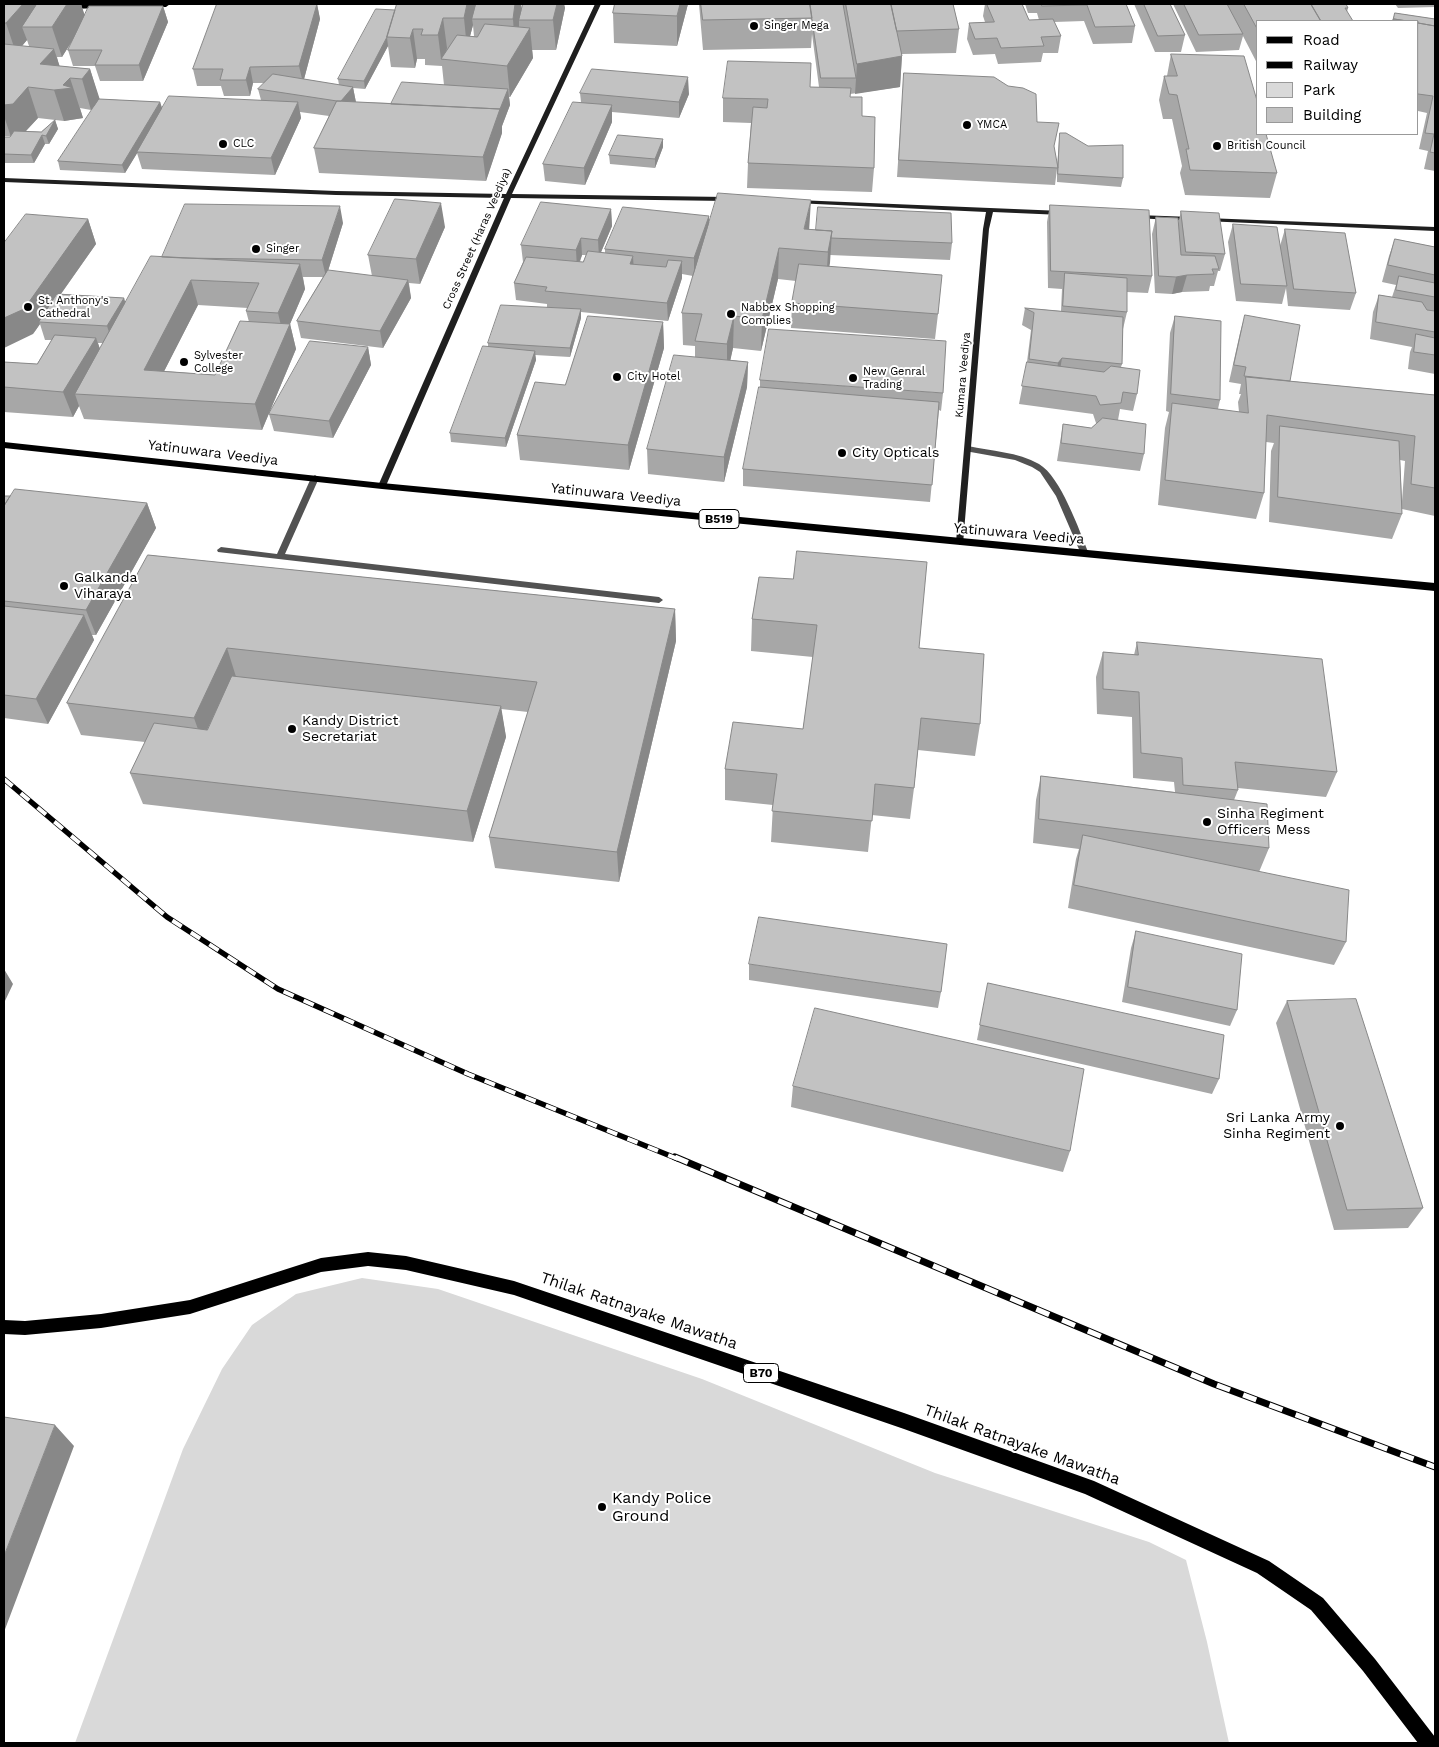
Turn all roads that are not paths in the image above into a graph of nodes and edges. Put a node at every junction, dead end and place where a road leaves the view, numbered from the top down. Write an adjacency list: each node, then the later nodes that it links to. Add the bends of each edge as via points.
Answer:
1 (166, 4): 3 (highway)
2 (598, 4): 5 (street, Cross Street (Haras Veediya))
3 (55, 7)
4 (4, 180): 5 (street)
5 (508, 196): 6 (street); 15 (street, Cross Street (Haras Veediya))
6 (734, 200)
7 (793, 202): 8 (street)
8 (990, 210): 9 (street); 13 (street, Kumara Veediya)
9 (1069, 214)
10 (1128, 216): 11 (street)
11 (1435, 229)
12 (4, 445): 14 (main road, Yatinuwara Veediya / B519)
13 (968, 449): 16 (street, Kumara Veediya); 18 (lane, via 1021,460 1044,470 1059,494)
14 (315, 478): 15 (main road, Yatinuwara Veediya / B519); 19 (lane)
15 (382, 486): 16 (main road, Yatinuwara Veediya / B519)
16 (960, 542): 18 (main road, Yatinuwara Veediya / B519)
17 (221, 550): 19 (lane)
18 (1085, 554): 20 (main road, Yatinuwara Veediya / B519)
19 (280, 557): 21 (lane)
20 (1435, 587)
21 (658, 600)
22 (4, 1327): 23 (main road, Thilak Ratnayake Mawatha / B70, via 101,1321 190,1307 320,1265 368,1259 406,1263 514,1288 1088,1487 1263,1567 1317,1604 1369,1665)
23 (1428, 1743)

